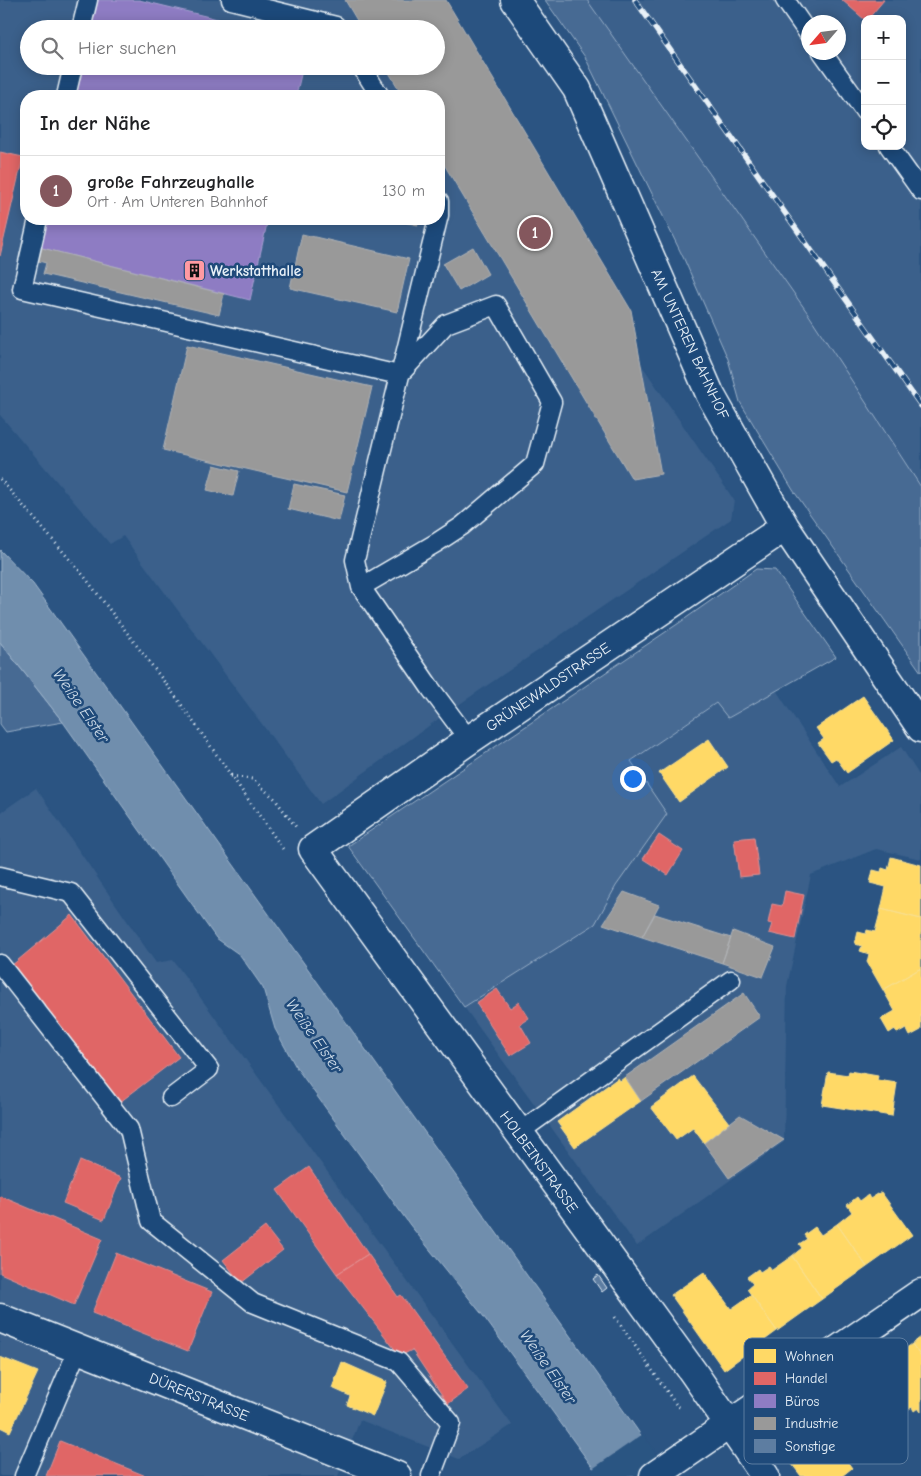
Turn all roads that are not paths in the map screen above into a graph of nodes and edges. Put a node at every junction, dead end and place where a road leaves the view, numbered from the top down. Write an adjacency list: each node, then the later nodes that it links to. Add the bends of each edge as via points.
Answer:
1 (88, 0): 5 (lane)
2 (231, 0): 6 (lane)
3 (515, 0): 19 (street, AM UNTEREN BAHNHOF, via 578,90 710,394)
4 (785, 0): 7 (lane)
5 (83, 20)
6 (312, 20)
7 (801, 23)
8 (828, 60): 13 (lane)
9 (70, 75): 11 (lane)
10 (367, 75): 12 (lane)
11 (67, 90)
12 (376, 90)
13 (861, 106)
14 (892, 150): 15 (lane)
15 (921, 190)
16 (37, 225): 18 (lane, via 22,289)
17 (436, 225): 18 (lane)
18 (399, 375): 20 (lane, via 355,560); 20 (lane, via 446,324 496,305 552,402 535,464 462,526)
19 (785, 527): 21 (street, AM UNTEREN BAHNHOF); 22 (street, GRÜNEWALDSTRASSE)
20 (361, 587): 22 (lane)
21 (921, 728)
22 (469, 740): 23 (street, GRÜNEWALDSTRASSE)
23 (313, 849): 28 (street, HOLBEINSTRASSE)
24 (0, 876): 27 (lane, via 71,893 210,1068)
25 (0, 964): 40 (lane, via 129,1129 151,1221 253,1303 398,1362 451,1423)
26 (731, 980): 28 (lane)
27 (171, 1098)
28 (518, 1133): 34 (street, HOLBEINSTRASSE)
29 (921, 1293): 31 (street)
30 (0, 1318): 32 (street, DÜRERSTRASSE)
31 (856, 1338)
32 (78, 1349): 37 (street, DÜRERSTRASSE); 38 (lane)
33 (744, 1416): 34 (street)
34 (730, 1426): 35 (street, HOLBEINSTRASSE); 41 (street)
35 (744, 1446)
36 (757, 1464): 42 (street, HOLBEINSTRASSE)
37 (358, 1469): 39 (street, DÜRERSTRASSE)
38 (24, 1476)
39 (397, 1476)
40 (430, 1476)
41 (654, 1476)
42 (765, 1476)

